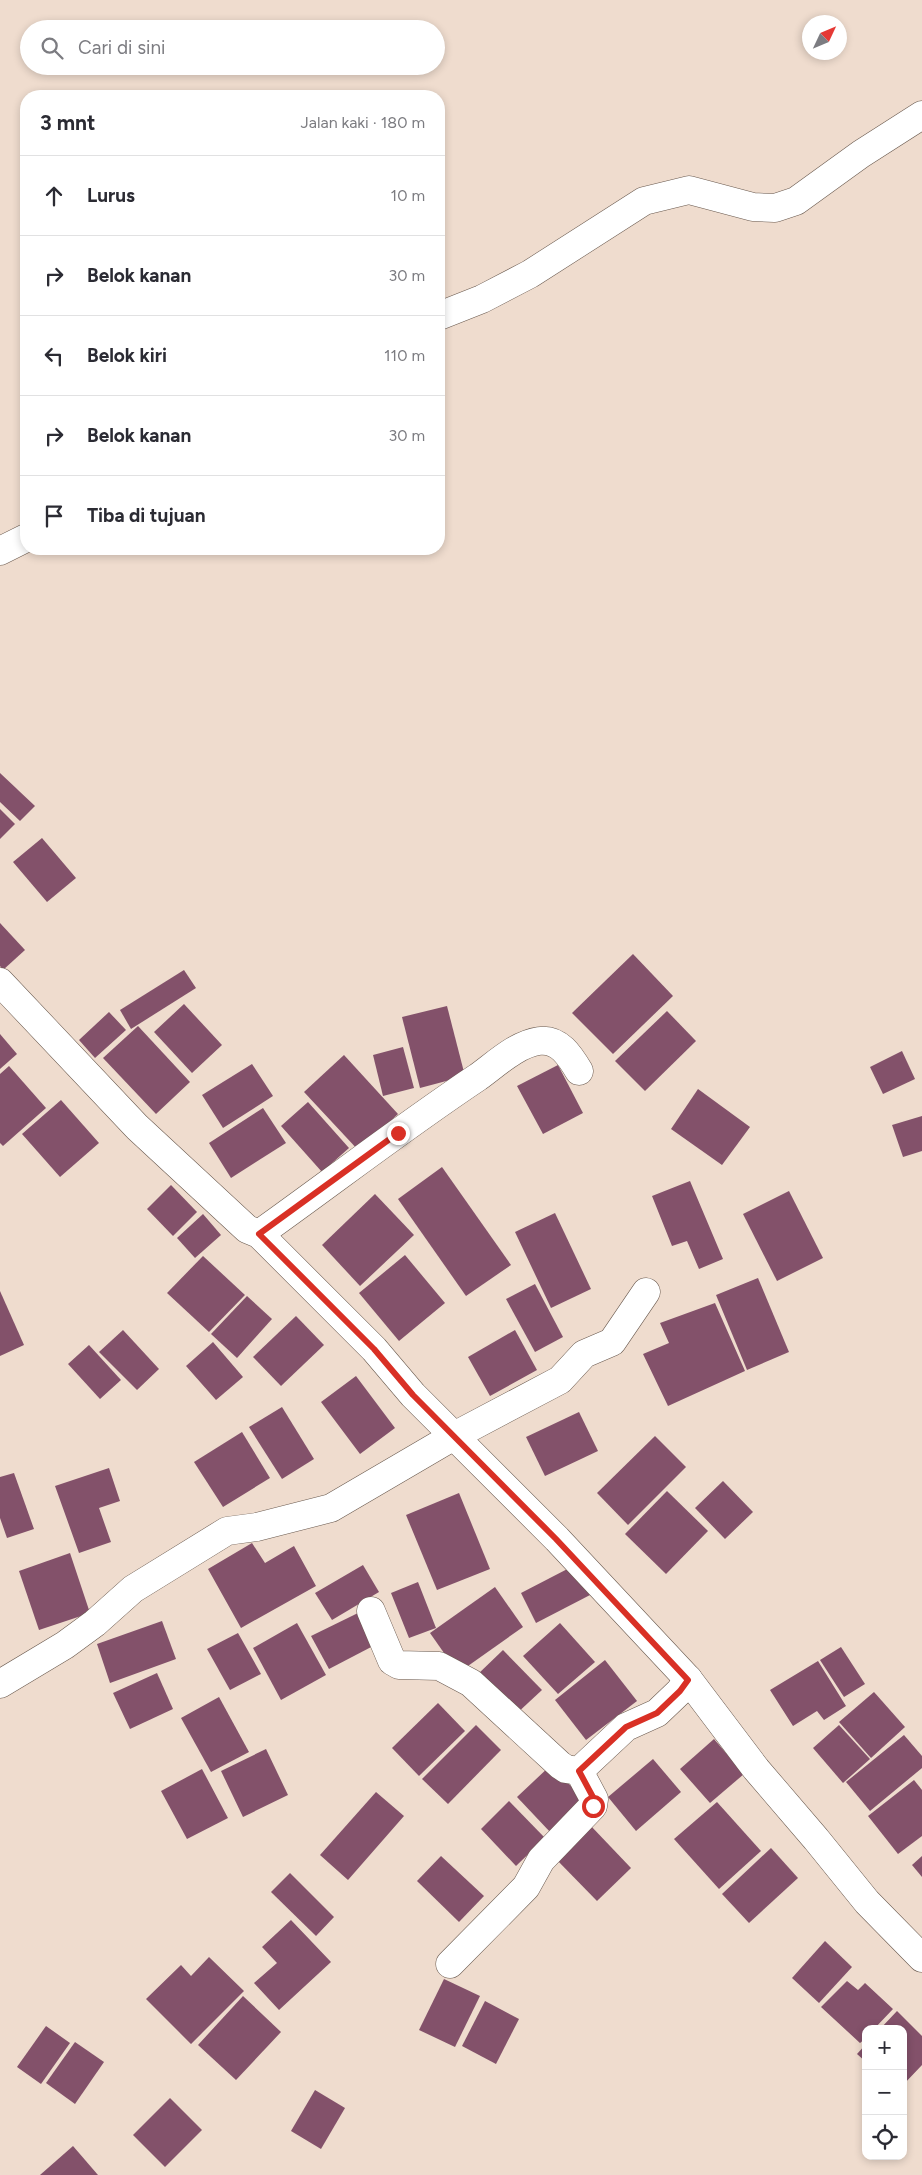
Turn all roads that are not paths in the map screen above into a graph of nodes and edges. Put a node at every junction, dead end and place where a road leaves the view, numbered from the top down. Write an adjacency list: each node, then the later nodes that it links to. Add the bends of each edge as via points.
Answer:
1 (922, 115): 2 (street, via 796,201 775,208 753,207 689,190 644,201 530,274)
2 (445, 314)
3 (20, 541): 4 (street)
4 (0, 550)
5 (0, 982): 7 (street, via 137,1126 247,1228)
6 (579, 1071): 7 (street, via 558,1045 541,1040 525,1045)
7 (259, 1234): 9 (street, via 374,1349)
8 (646, 1292): 9 (street, via 612,1342 584,1354 560,1380)
9 (454, 1436): 11 (street); 12 (street, via 331,1508 227,1531 133,1590 95,1624 65,1645)
10 (371, 1611): 13 (street, via 392,1661 399,1665 439,1666 471,1683 560,1765)
11 (688, 1680): 13 (street, via 657,1713 626,1727); 14 (street, via 756,1769 867,1902)
12 (0, 1684)
13 (579, 1771): 15 (street, via 594,1799 593,1806 541,1860 526,1887)
14 (920, 1955)
15 (450, 1964)

